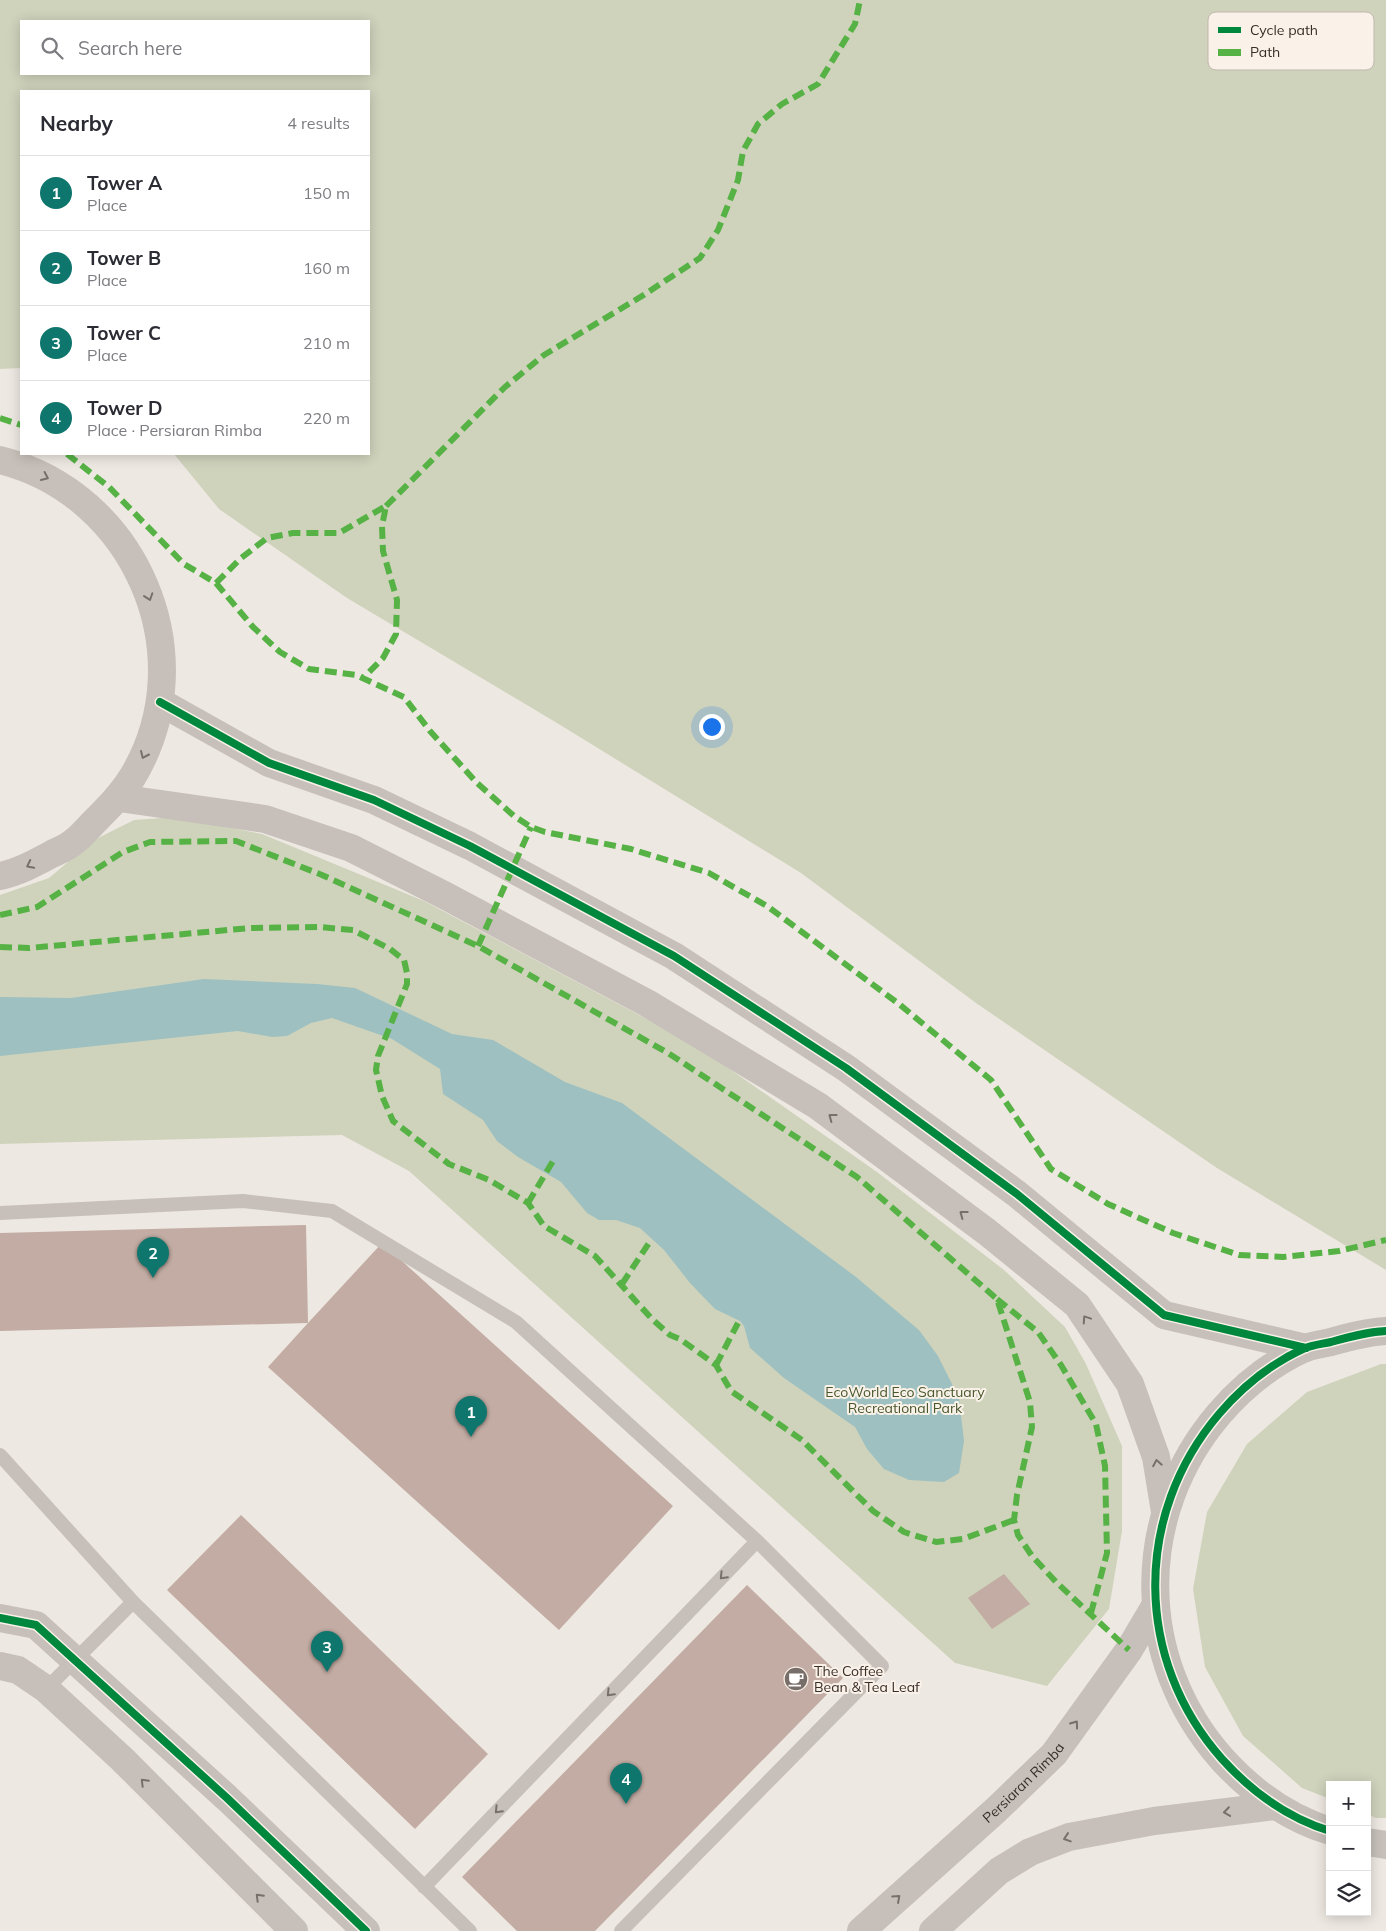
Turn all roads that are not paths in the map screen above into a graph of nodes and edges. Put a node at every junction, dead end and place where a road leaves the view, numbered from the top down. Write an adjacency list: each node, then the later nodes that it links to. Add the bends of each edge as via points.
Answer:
1 (0, 460): 2 (street, one-way to 2, via 20,465 58,484 93,509 121,541 142,578 156,618 162,660)
2 (160, 702): 3 (street, one-way to 3, via 145,752); 7 (street, via 269,763 374,800 470,846 674,956 846,1068 1017,1194 1164,1315)
3 (119, 798): 4 (street, one-way to 4, via 72,844 14,873); 9 (street, one-way to 3, via 1156,1457 1130,1384 1077,1305 987,1232 818,1106 646,1003 351,848 265,819)
4 (0, 876)
5 (0, 1213): 10 (lane, via 243,1201 332,1211 516,1322)
6 (1386, 1331): 7 (street)
7 (1306, 1348): 9 (street, via 1268,1370 1227,1405 1204,1432 1181,1470)
8 (0, 1455): 11 (lane)
9 (1165, 1512): 12 (street, via 1156,1558)
10 (756, 1541): 21 (lane, one-way to 21); 25 (lane, via 882,1666)
11 (133, 1602): 14 (lane); 21 (lane)
12 (1155, 1606): 17 (street, via 1164,1654 1180,1699 1205,1740 1237,1776); 26 (street, Persiaran Rimba, one-way to 12, via 1054,1754 1129,1650)
13 (0, 1618): 14 (street, via 36,1625)
14 (74, 1660): 16 (lane); 23 (street, via 227,1798)
15 (0, 1666): 16 (street, via 18,1670)
16 (46, 1689): 22 (street, one-way to 16, via 122,1759)
17 (1275, 1806): 18 (street); 27 (street, one-way to 27, via 1154,1821 1069,1837 1030,1852 999,1871)
18 (1326, 1830)
19 (1371, 1843): 20 (street)
20 (1386, 1845)
21 (424, 1887): 24 (lane)
22 (294, 1931)
23 (366, 1931)
24 (470, 1931)
25 (621, 1931)
26 (861, 1931)
27 (933, 1931)

